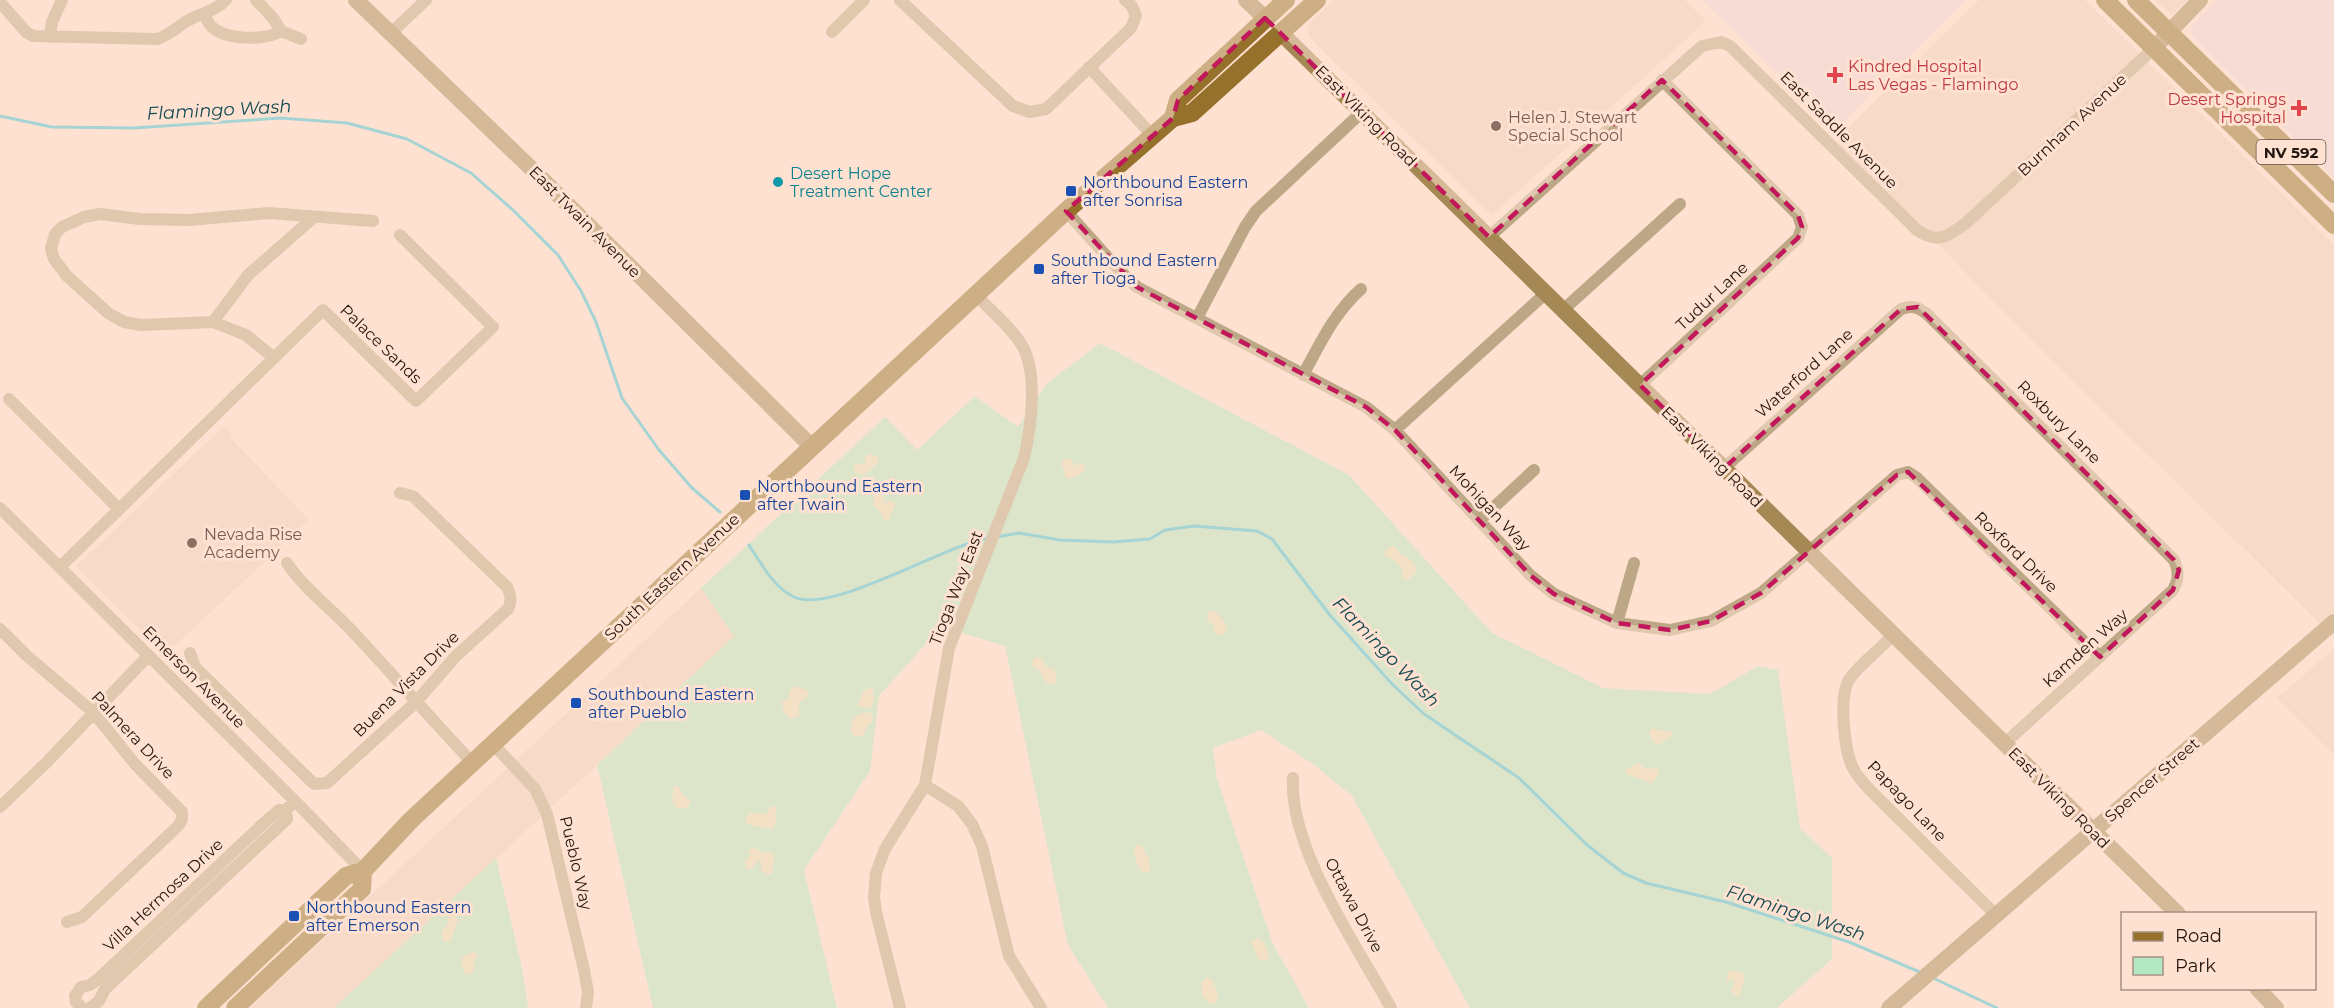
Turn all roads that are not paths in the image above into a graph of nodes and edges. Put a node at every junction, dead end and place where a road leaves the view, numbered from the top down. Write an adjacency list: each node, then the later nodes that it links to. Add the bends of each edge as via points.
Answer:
1 (62, 0): 23 (street)
2 (226, 0): 16 (street)
3 (256, 0): 18 (street)
4 (356, 0): 22 (street, East Twain Avenue)
5 (426, 0): 22 (street)
6 (864, 0): 19 (street)
7 (900, 0): 26 (street, via 1012,106 1030,111 1046,109)
8 (1125, 0): 26 (street, via 1136,16 1131,28)
9 (1246, 0): 17 (street, East Viking Road)
10 (1286, 0): 17 (main road, South Eastern Avenue)
11 (1317, 0): 21 (main road, South Eastern Avenue)
12 (2105, 0): 25 (main road, NV 592)
13 (2136, 0): 20 (main road, NV 592)
14 (2200, 0): 20 (street, Burnham Avenue)
15 (0, 2): 23 (street, via 26,32)
16 (204, 14): 18 (street, via 212,27 234,37 271,37); 23 (street, via 157,39)
17 (1265, 18): 21 (street, East Viking Road); 29 (main road, South Eastern Avenue, via 1178,100)
18 (281, 31): 24 (street)
19 (832, 32)
20 (2169, 32): 25 (street, Burnham Avenue); 31 (main road, NV 592)
21 (1281, 33): 28 (street, East Viking Road); 29 (main road, South Eastern Avenue, via 1192,113)
22 (390, 34): 52 (street, East Twain Avenue)
23 (50, 37)
24 (301, 39)
25 (2154, 48): 36 (main road, NV 592); 39 (street, Burnham Avenue, via 1965,224)
26 (1089, 67): 30 (street)
27 (1662, 80): 38 (street); 39 (street, East Saddle Avenue, via 1702,46 1720,42 1730,46 1917,231); 49 (street, Tudur Lane, via 1798,215 1802,226 1798,238)
28 (1362, 112): 38 (street, East Viking Road); 45 (street, via 1256,211)
29 (1173, 118): 30 (main road, South Eastern Avenue)
30 (1153, 136): 33 (main road, South Eastern Avenue)
31 (2334, 194)
32 (1680, 204): 44 (street)
33 (1066, 211): 42 (main road, South Eastern Avenue); 45 (street, Mohigan Way, via 1137,286)
34 (313, 218): 35 (street); 46 (street, via 248,275); 46 (street, via 269,213 189,220 100,214 84,217 55,234 51,249 54,259 108,314 141,326)
35 (373, 221)
36 (2334, 225)
37 (400, 235): 47 (street, Palace Sands, via 493,327 416,401 323,310)
38 (1489, 237): 41 (street, East Viking Road)
39 (1936, 239)
40 (1361, 289): 48 (street, via 1345,302 1332,321)
41 (1546, 294): 44 (street, East Viking Road); 51 (street)
42 (976, 295): 52 (main road, South Eastern Avenue); 78 (street, Tioga Way East, via 1024,349 1030,375 1030,429 1024,458 949,648)
43 (1909, 306): 53 (street, Waterford Lane, via 1900,309); 64 (street, Roxbury Lane, via 1927,314 2174,560)
44 (1563, 310): 49 (street, East Viking Road)
45 (1197, 318): 48 (street, Mohigan Way)
46 (213, 322): 47 (street, via 246,335)
47 (274, 358): 58 (street)
48 (1303, 375): 51 (street, Mohigan Way, via 1366,407)
49 (1640, 385): 53 (street, East Viking Road)
50 (9, 399): 58 (street)
51 (1395, 430): 59 (street, Mohigan Way)
52 (812, 447): 74 (main road, South Eastern Avenue)
53 (1724, 468): 60 (street, East Viking Road)
54 (1534, 471): 59 (street)
55 (1908, 472): 60 (street, Mohigan Way, via 1897,475); 71 (street, Roxford Drive)
56 (400, 493): 72 (street, Buena Vista Drive, via 413,496 507,587 511,596 508,609 456,656)
57 (0, 508): 63 (street, Emerson Avenue)
58 (119, 509): 63 (street)
59 (1479, 521): 66 (street, Mohigan Way, via 1530,575 1554,594)
60 (1808, 551): 66 (street, Mohigan Way, via 1761,593 1711,621 1670,630); 68 (street, East Viking Road)
61 (286, 563): 72 (street)
62 (1634, 563): 66 (street)
63 (60, 567): 70 (street, Emerson Avenue)
64 (2178, 570): 71 (street, Kamden Way, via 2173,590)
65 (2334, 622): 81 (street, Spencer Street)
66 (1617, 623)
67 (0, 629): 73 (street, Palmera Drive)
68 (1893, 635): 75 (street, East Viking Road); 84 (street, Papago Lane, via 1844,689 1848,754 1854,770 1869,789)
69 (190, 653): 72 (street, Buena Vista Drive, via 195,668 314,784 327,783)
70 (148, 656): 73 (street); 79 (street, Emerson Avenue)
71 (2100, 657): 75 (street, Kamden Way)
72 (415, 703): 76 (street)
73 (93, 712): 80 (street); 85 (street, Palmera Drive, via 135,764 175,802 183,819 82,917)
74 (493, 744): 76 (main road, South Eastern Avenue); 91 (street, Pueblo Way, via 535,789 547,814 584,970)
75 (2004, 744): 81 (street, East Viking Road)
76 (473, 763): 82 (main road, South Eastern Avenue)
77 (1293, 778): 94 (street, Ottawa Drive, via 1297,819 1316,873)
78 (925, 785): 92 (street, Tioga Way East, via 885,849 876,873 876,912); 93 (street, via 958,807 972,824 982,846 1009,956)
79 (291, 806): 82 (street, Emerson Avenue); 87 (street, Villa Hermosa Drive, via 272,816 108,970 90,985 81,987 75,996); 88 (street, Villa Hermosa Drive, via 287,819 105,989)
80 (0, 807)
81 (2093, 831): 83 (street, East Viking Road); 84 (street, Spencer Street)
82 (363, 871): 89 (main road, South Eastern Avenue, via 346,876); 90 (main road, South Eastern Avenue, via 362,889)
83 (2176, 912)
84 (1996, 915): 95 (street, Spencer Street)
85 (67, 922)
86 (2259, 990): 96 (street)
87 (82, 1008)
88 (90, 1008)
89 (206, 1008)
90 (236, 1008)
91 (586, 1008)
92 (900, 1008)
93 (1041, 1008)
94 (1391, 1008)
95 (1889, 1008)
96 (2276, 1008)

